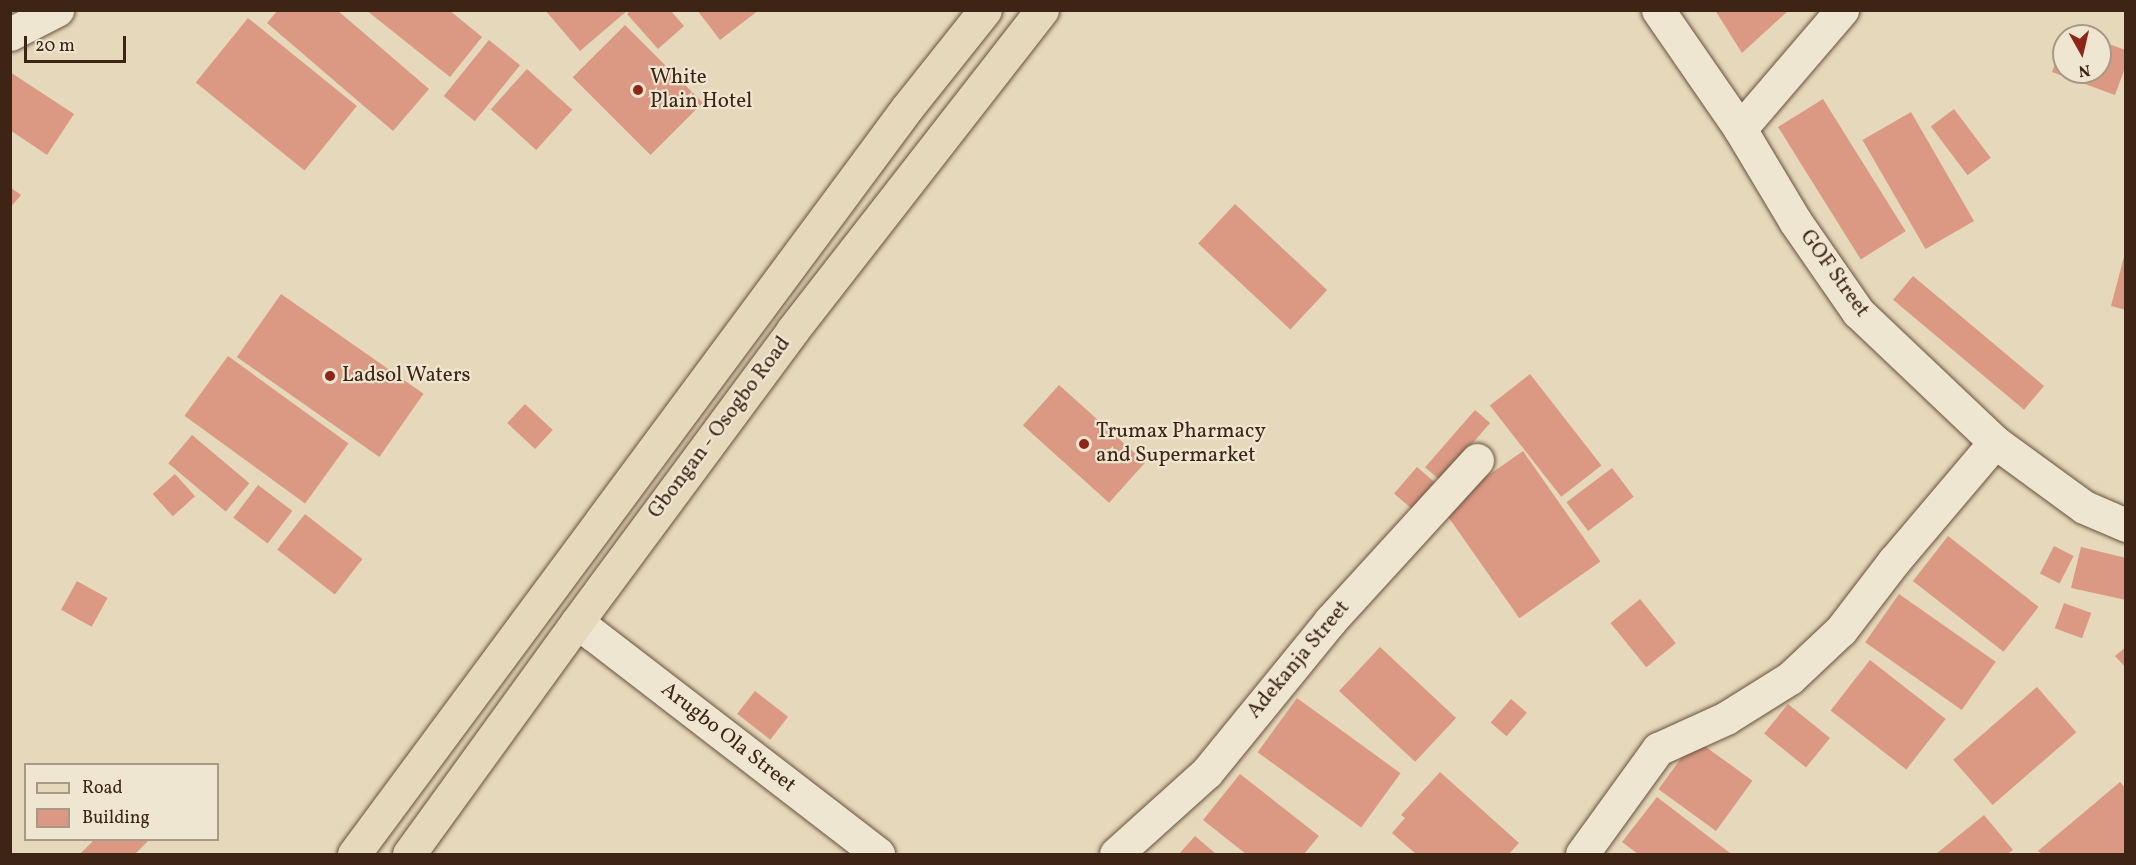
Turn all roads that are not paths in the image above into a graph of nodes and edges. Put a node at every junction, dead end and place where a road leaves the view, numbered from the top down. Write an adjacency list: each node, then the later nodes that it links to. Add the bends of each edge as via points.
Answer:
1 (57, 10): 6 (street)
2 (985, 10): 10 (main road, Gbongan - Osogbo Road)
3 (1042, 10): 11 (main road, Gbongan - Osogbo Road)
4 (1658, 10): 7 (street, GOF Street)
5 (1842, 10): 7 (street)
6 (10, 34)
7 (1740, 129): 8 (street, GOF Street, via 1795,221 1858,312)
8 (1995, 442): 12 (street, GOF Street, via 2084,507); 18 (street, via 1893,561 1841,630 1790,678 1726,718 1658,749)
9 (1476, 460): 17 (street, Adekanja Street, via 1330,621 1207,772)
10 (618, 498): 11 (main road); 14 (main road, Gbongan - Osogbo Road)
11 (652, 520): 13 (main road, Gbongan - Osogbo Road)
12 (2126, 525)
13 (577, 622): 15 (main road, Gbongan - Osogbo Road); 16 (street, Arugbo Ola Street)
14 (354, 855)
15 (410, 855)
16 (878, 855)
17 (1116, 855)
18 (1582, 855)

